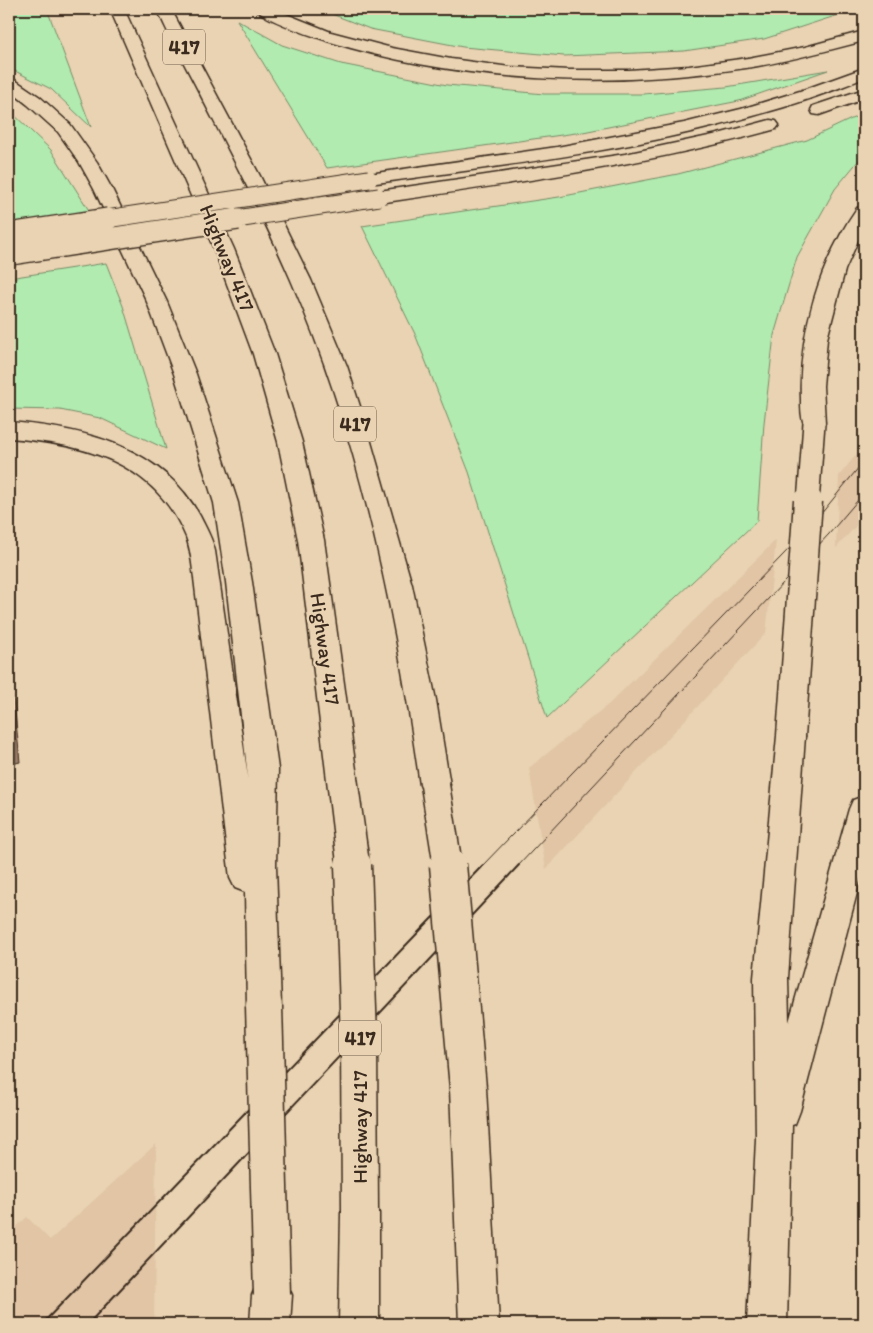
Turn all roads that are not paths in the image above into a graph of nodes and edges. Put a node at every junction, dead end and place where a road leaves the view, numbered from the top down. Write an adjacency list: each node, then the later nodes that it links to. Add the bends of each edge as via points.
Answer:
1 (117, 9): 18 (highway, Highway 417 / 417, bridge, via 203,199 264,354 290,442 311,540 353,863 361,1068)
2 (164, 9): 19 (highway, 417, bridge, via 301,280 336,366 356,428 399,585 422,700 448,867 468,1088)
3 (263, 9): 6 (highway, via 318,33 369,48 446,63 540,73 663,72 741,64)
4 (864, 23): 6 (highway)
5 (864, 36): 6 (highway)
6 (802, 52)
7 (864, 72): 11 (highway, bridge, via 795,98 672,130)
8 (9, 83): 15 (highway, via 64,128 103,189 157,302 182,365 226,503 262,768 260,866)
9 (864, 94): 12 (highway, bridge, via 723,139 660,152)
10 (864, 212): 16 (highway, bridge, via 842,253 826,298 812,381 814,423 771,978)
11 (9, 234)
12 (10, 254)
13 (9, 430): 15 (highway, via 65,435 91,442 124,457 167,486 180,502 198,538 207,578)
14 (864, 809): 16 (highway)
15 (264, 1006): 17 (highway, bridge)
16 (774, 1139): 20 (highway)
17 (271, 1309)
18 (359, 1324)
19 (479, 1324)
20 (767, 1324)

